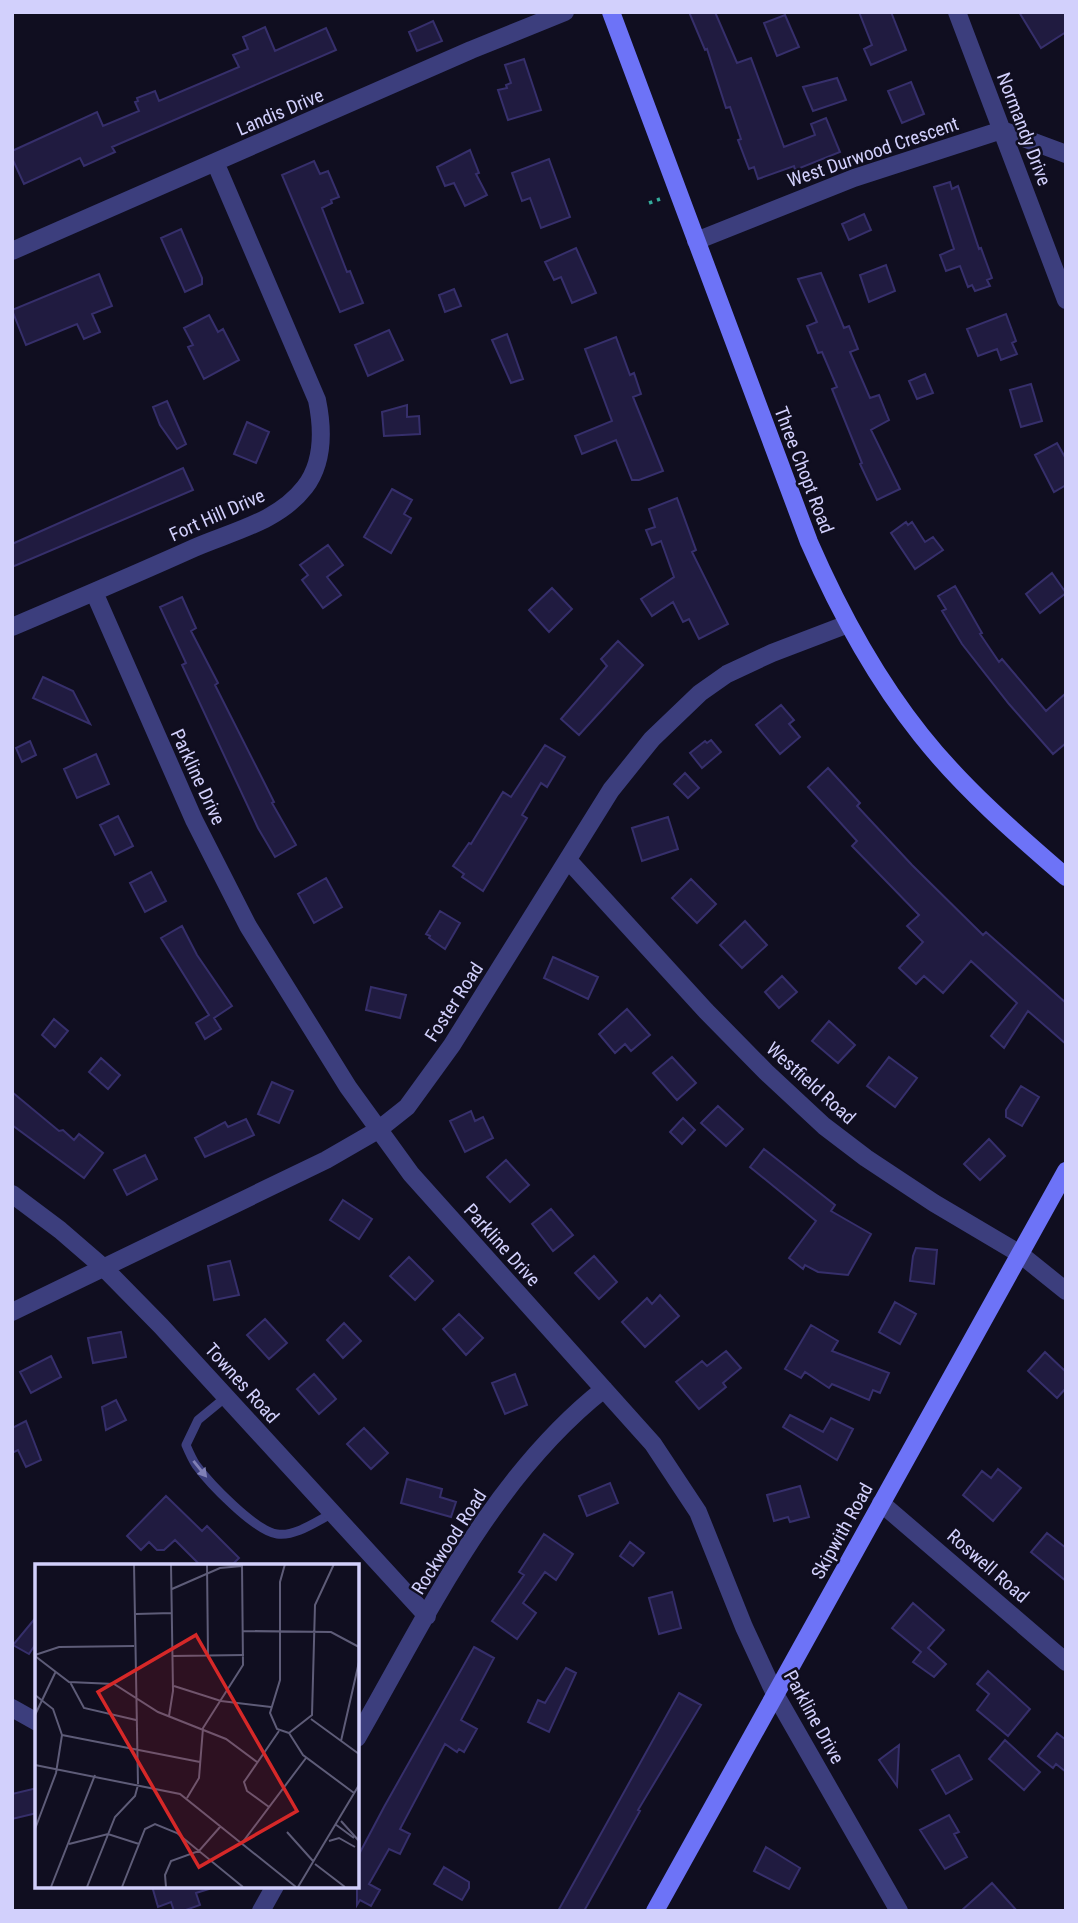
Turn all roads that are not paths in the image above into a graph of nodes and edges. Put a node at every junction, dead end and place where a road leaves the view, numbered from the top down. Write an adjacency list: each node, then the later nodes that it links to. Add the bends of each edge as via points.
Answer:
1 (565, 12): 6 (street, Landis Drive)
2 (611, 12): 7 (main road, Three Chopt Road)
3 (957, 12): 4 (street, Normandy Drive)
4 (1002, 130): 5 (street); 7 (street, West Durwood Crescent, via 853,178); 9 (street, Normandy Drive)
5 (1066, 153)
6 (215, 162): 8 (street, Landis Drive); 10 (street, Fort Hill Drive, via 317,400 319,455 306,486 279,512)
7 (696, 241): 11 (main road, Three Chopt Road, via 808,542)
8 (12, 251)
9 (1066, 300)
10 (94, 592): 12 (street, Fort Hill Drive); 15 (street, Parkline Drive, via 194,820 248,926)
11 (848, 624): 13 (street, Foster Road, via 750,663 700,693 625,771); 14 (main road, Three Chopt Road, via 887,690 922,737 1011,829)
12 (12, 627)
13 (568, 860): 15 (street, Foster Road, via 452,1045 407,1107); 18 (street, Westfield Road, via 706,1011 824,1126 888,1173)
14 (1066, 877)
15 (378, 1130): 19 (street, Foster Road); 22 (street, Parkline Drive, via 411,1174)
16 (1066, 1171): 18 (main road, Skipwith Road)
17 (12, 1194): 19 (street, Townes Road)
18 (1020, 1254): 20 (street, Westfield Road); 24 (main road, Skipwith Road)
19 (104, 1268): 21 (street, Foster Road); 23 (street, Townes Road)
20 (1066, 1291)
21 (12, 1312)
22 (604, 1389): 26 (street, Rockwood Road, via 580,1408 518,1476 452,1571); 28 (street, Parkline Drive, via 653,1444 698,1512)
23 (226, 1397): 25 (street, Townes Road); 25 (lane, one-way to 25, via 198,1420 186,1446 219,1491 249,1520 277,1534 297,1531)
24 (881, 1503): 27 (street, Roswell Road); 28 (main road, Skipwith Road)
25 (333, 1513): 26 (street, Townes Road)
26 (427, 1616): 31 (street, Rockwood Road)
27 (1066, 1662)
28 (775, 1694): 34 (main road, Skipwith Road); 35 (street, Parkline Drive)
29 (12, 1708): 30 (street)
30 (35, 1721)
31 (359, 1735)
32 (274, 1888): 33 (street)
33 (261, 1911)
34 (655, 1911)
35 (899, 1911)

